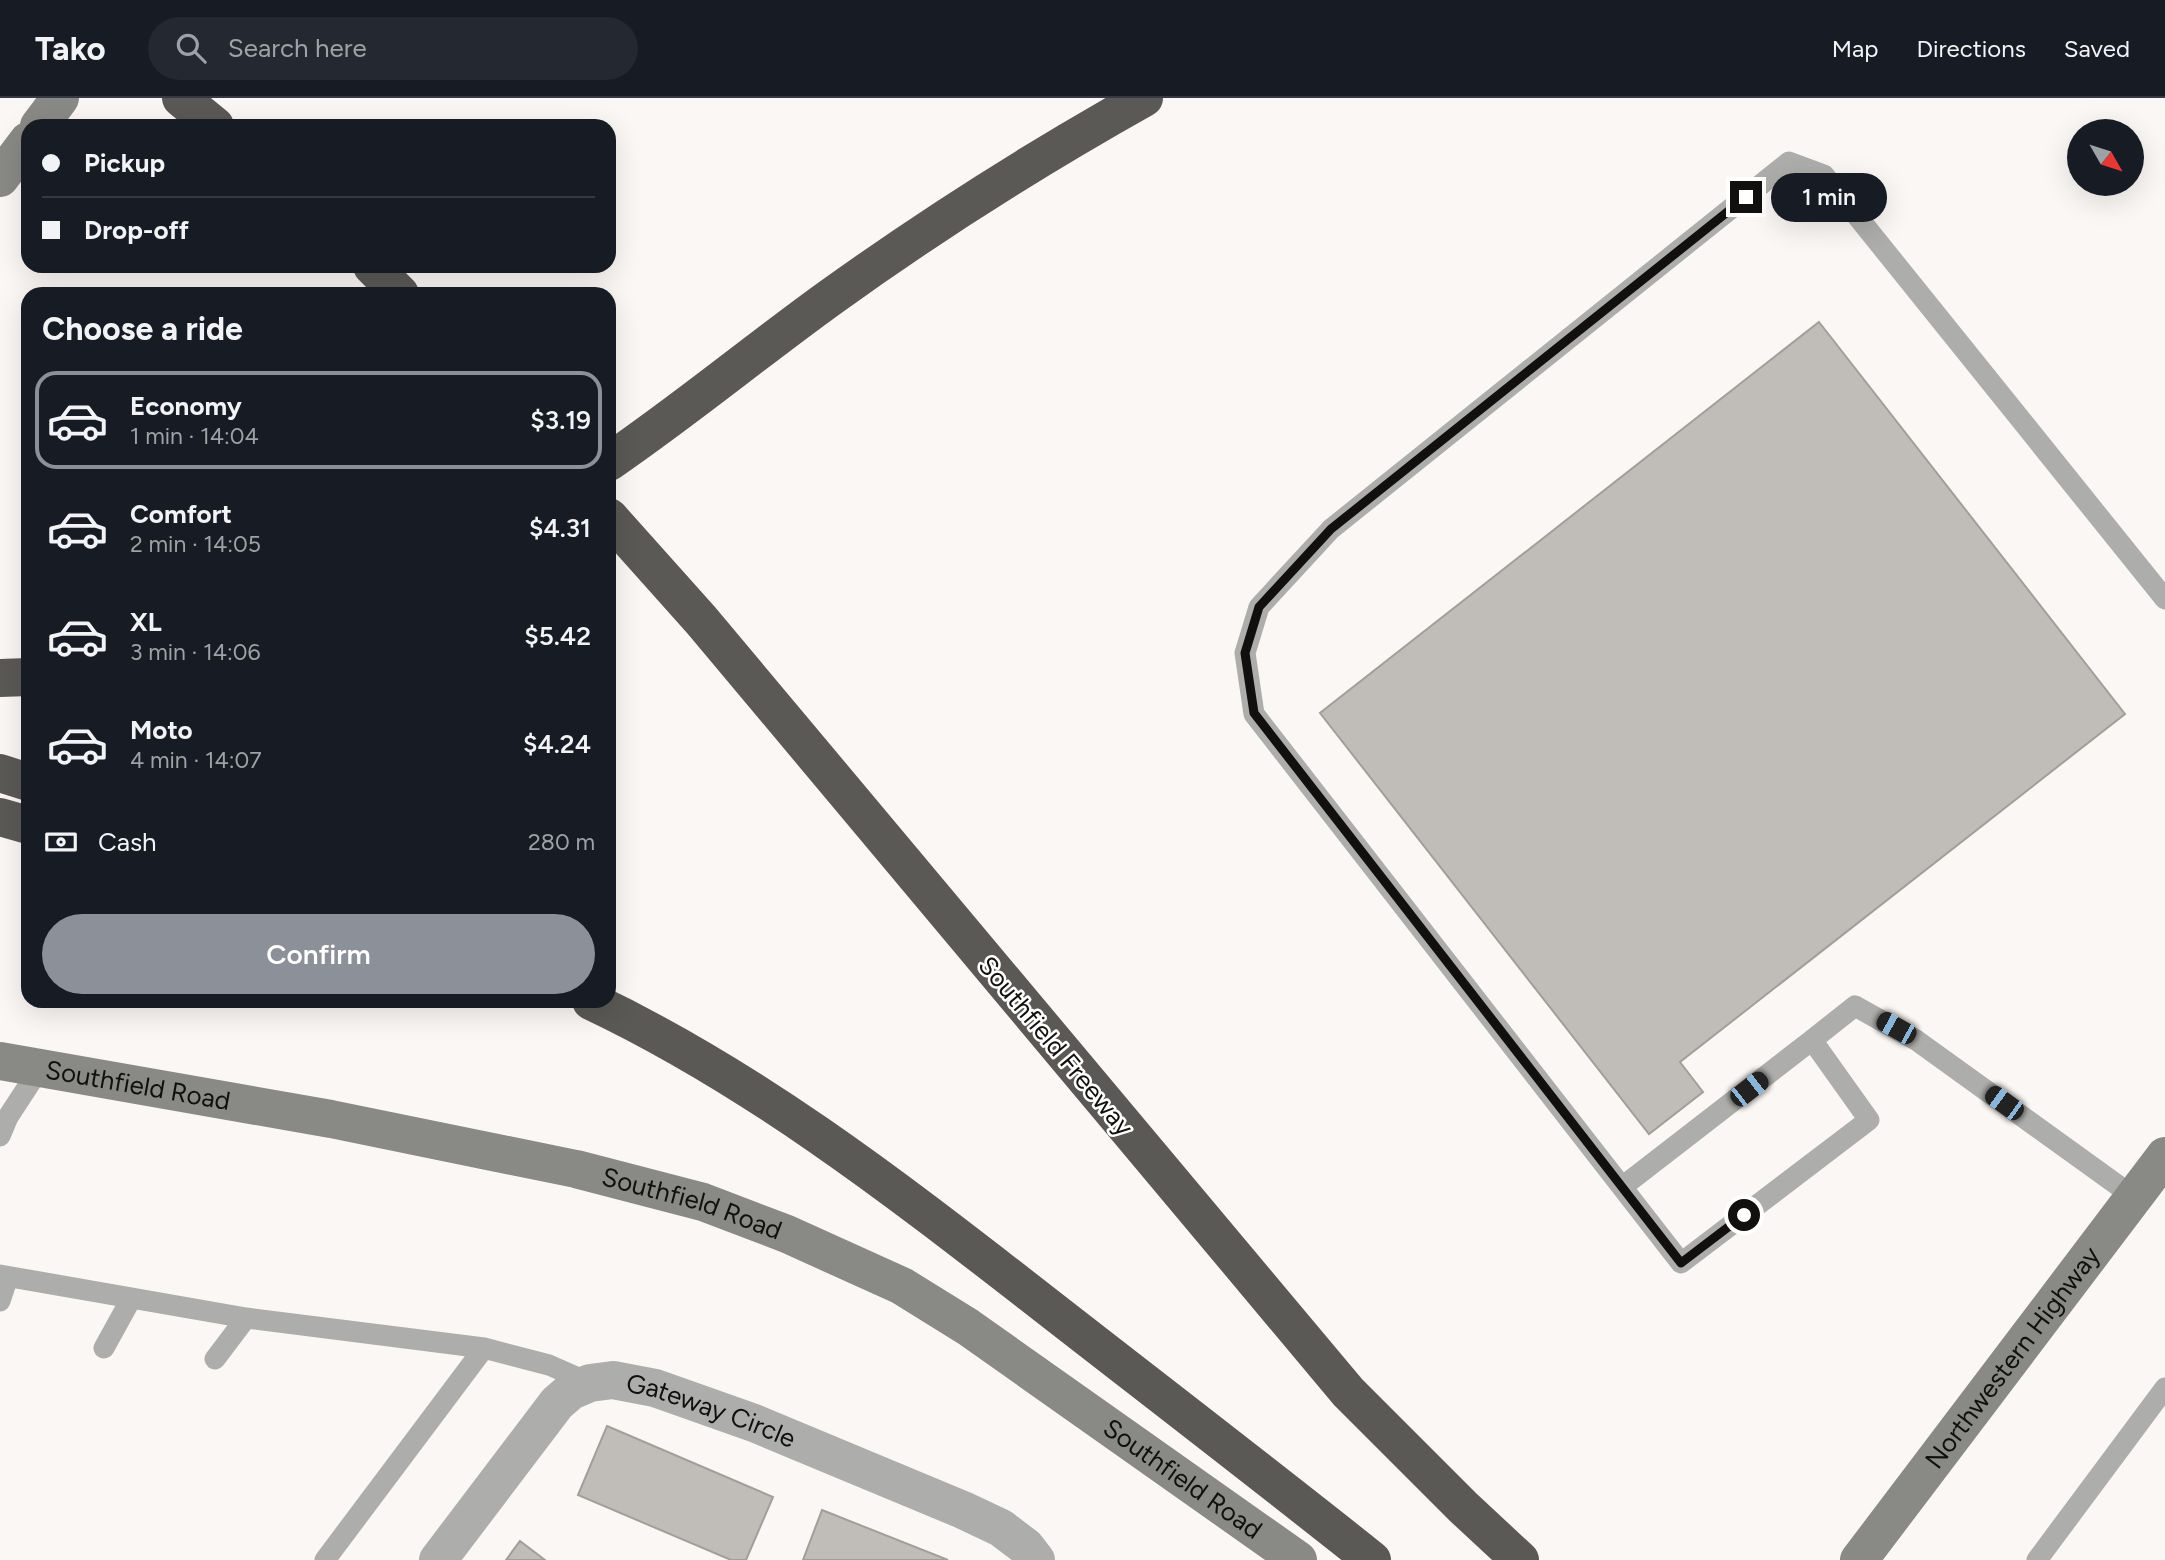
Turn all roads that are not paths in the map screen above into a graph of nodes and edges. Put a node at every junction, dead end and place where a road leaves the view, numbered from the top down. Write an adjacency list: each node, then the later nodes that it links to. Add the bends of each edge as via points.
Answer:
1 (61, 98): 4 (main road)
2 (181, 98): 5 (highway)
3 (1144, 98): 10 (highway, via 1058,146 917,238)
4 (44, 119)
5 (206, 119)
6 (21, 150): 7 (main road)
7 (0, 178)
8 (379, 273): 9 (highway)
9 (393, 287)
10 (616, 457)
11 (616, 525): 40 (highway, Southfield Freeway, via 1348,1392)
12 (2165, 599): 25 (lane, via 1824,174 1789,162 1313,548 1259,607 1245,653 1254,713)
13 (21, 677): 14 (highway)
14 (0, 678)
15 (0, 773): 16 (highway)
16 (21, 780)
17 (0, 817): 18 (highway)
18 (21, 823)
19 (605, 1008): 39 (highway, via 751,1090 900,1192)
20 (1812, 1040): 24 (lane, via 1855,1006); 25 (lane); 25 (lane, via 1869,1120 1681,1263)
21 (0, 1061): 22 (main road, Southfield Road)
22 (40, 1068): 23 (lane); 38 (main road, Southfield Road, via 331,1119 576,1169 703,1202 788,1234 902,1286 968,1327)
23 (0, 1136)
24 (2152, 1183): 41 (main road, Northwestern Highway)
25 (1622, 1187)
26 (4, 1276): 27 (lane); 28 (lane)
27 (131, 1300): 29 (lane); 30 (lane)
28 (0, 1301)
29 (246, 1318): 31 (lane); 32 (lane)
30 (104, 1348)
31 (484, 1348): 33 (lane, via 549,1365); 35 (lane)
32 (215, 1359)
33 (590, 1383): 36 (street, Gateway Circle, via 571,1391 550,1411); 37 (street, Gateway Circle, via 613,1380 642,1385 754,1423 1002,1528)
34 (2165, 1388): 42 (lane)
35 (325, 1560)
36 (438, 1560)
37 (1036, 1560)
38 (1297, 1560)
39 (1372, 1560)
40 (1520, 1560)
41 (1859, 1560)
42 (2036, 1560)

